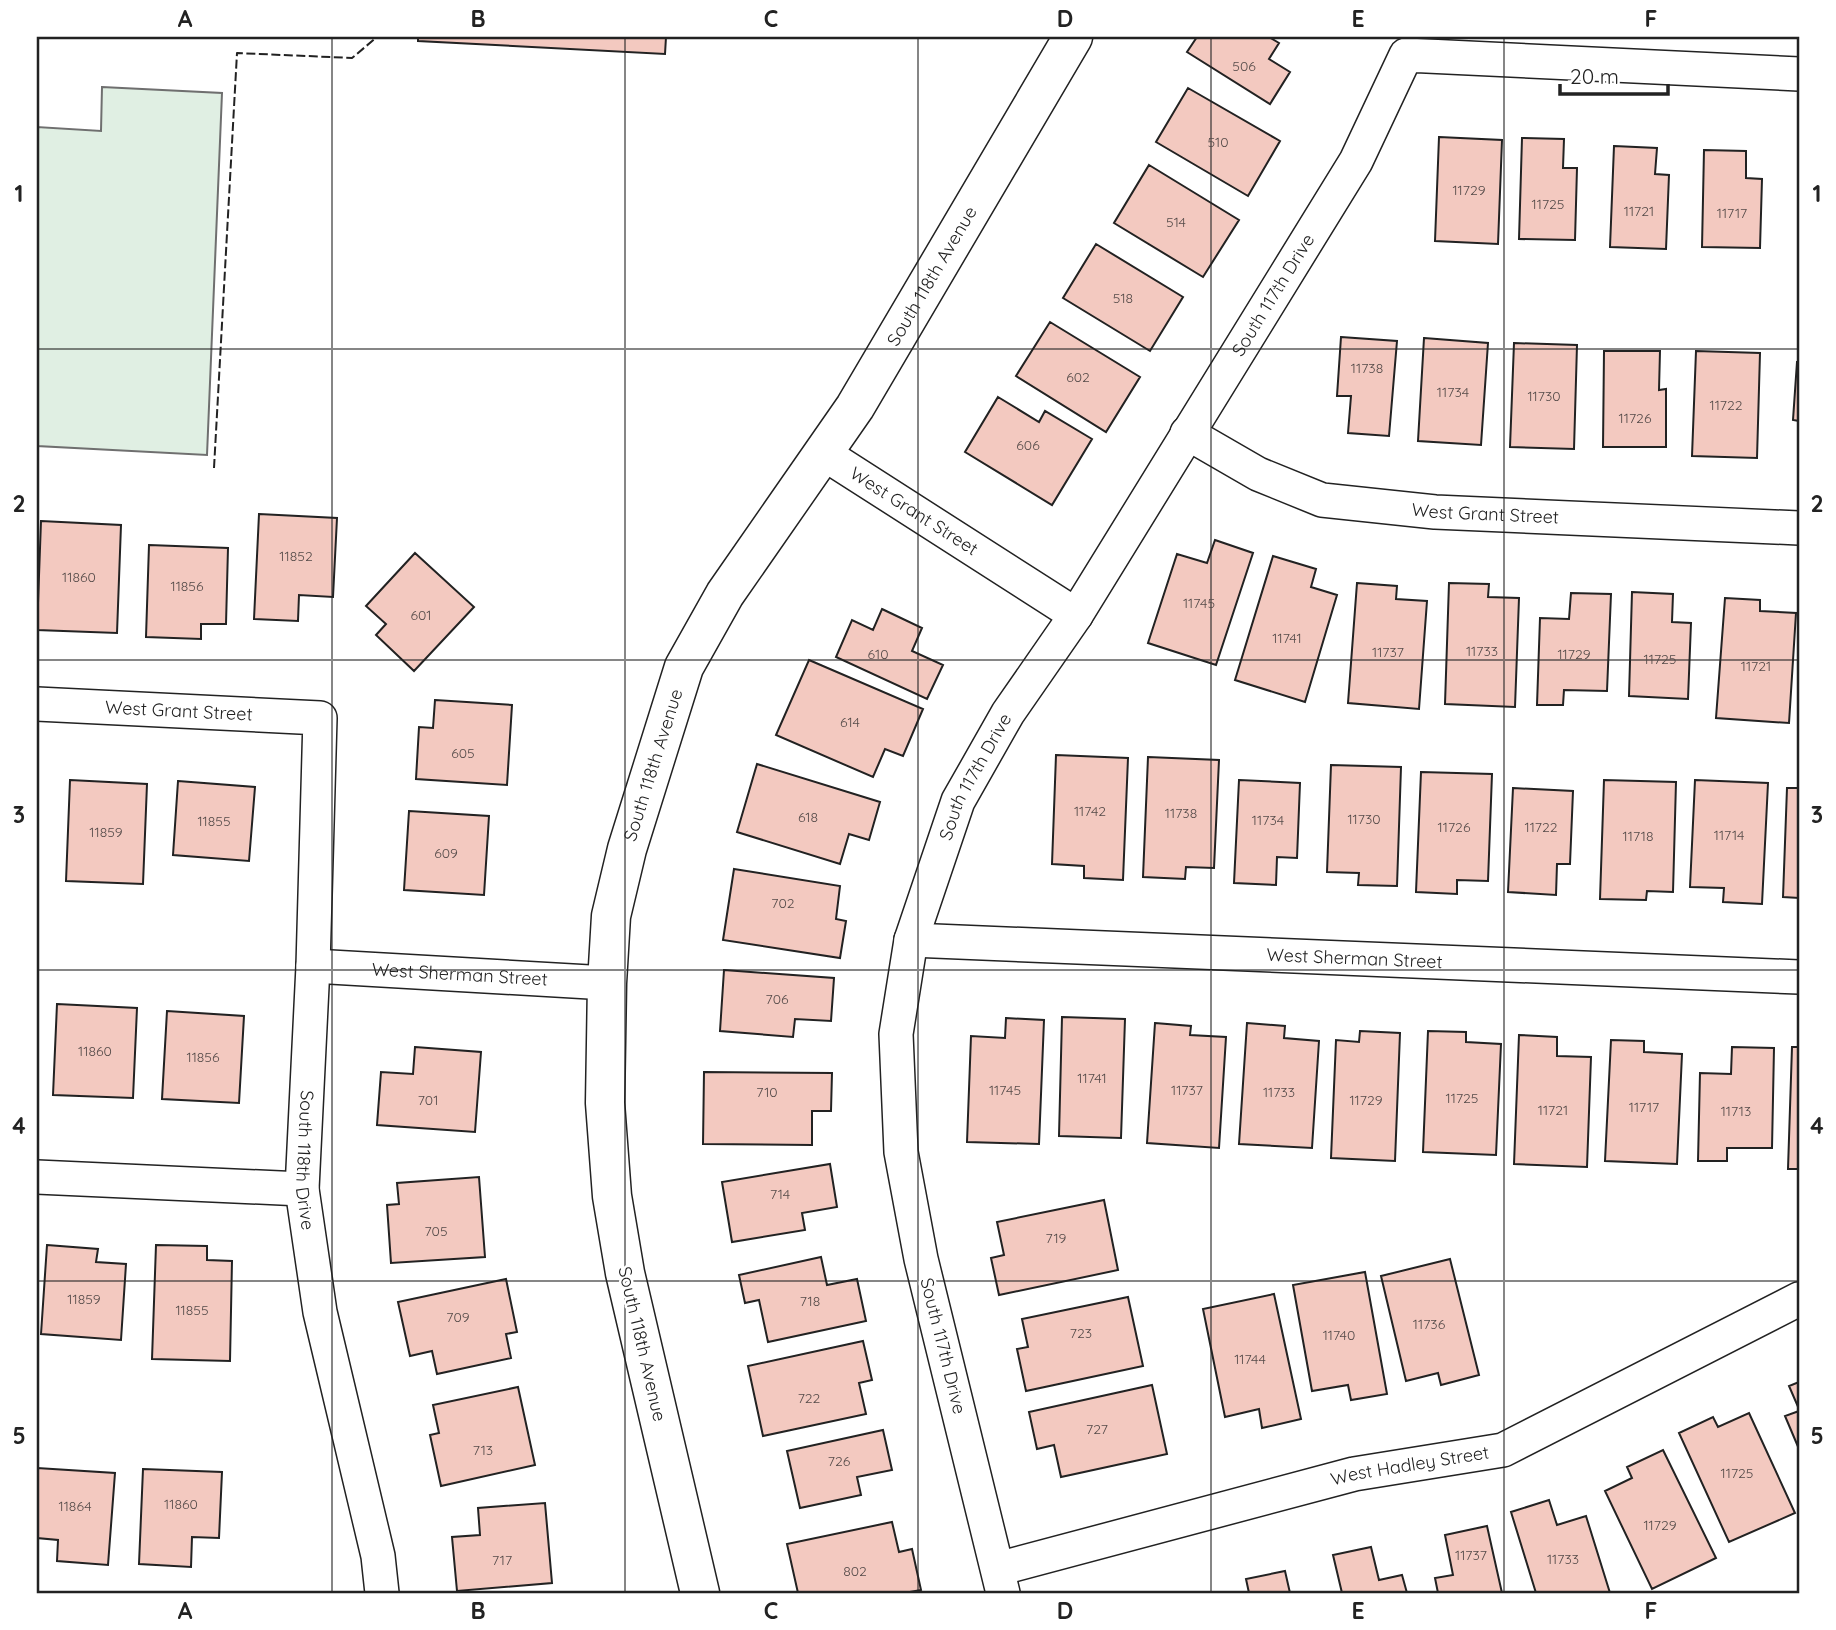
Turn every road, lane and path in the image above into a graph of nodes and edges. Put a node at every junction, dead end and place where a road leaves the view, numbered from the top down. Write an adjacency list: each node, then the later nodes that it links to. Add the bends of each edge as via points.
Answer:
1 (1073, 37): 4 (street, South 118th Avenue, via 855,407)
2 (1799, 74): 3 (street, South 117th Drive, via 1406,55 1356,160)
3 (1187, 433): 5 (street, West Grant Street, via 1258,474 1322,500 1435,512); 6 (street, South 117th Drive)
4 (823, 453): 6 (street, West Grant Street); 12 (street, South 118th Avenue, via 725,594 684,667 627,849 611,916)
5 (1799, 528)
6 (1076, 615): 9 (street, South 117th Drive, via 1008,713 958,802)
7 (37, 704): 8 (street, West Grant Street)
8 (320, 718): 10 (street, South 118th Drive)
9 (911, 940): 11 (street, West Sherman Street); 16 (street, South 117th Drive, via 896,1034 901,1152 921,1259)
10 (313, 966): 12 (street, West Sherman Street); 14 (street, South 118th Drive)
11 (1799, 977)
12 (607, 984): 18 (street, South 118th Avenue, via 605,1103 612,1196 625,1273)
13 (37, 1177): 14 (street)
14 (302, 1189): 17 (street, South 118th Drive, via 320,1312)
15 (1799, 1299): 16 (street, West Hadley Street, via 1503,1450 1354,1474)
16 (1000, 1581)
17 (383, 1593)
18 (700, 1593)

